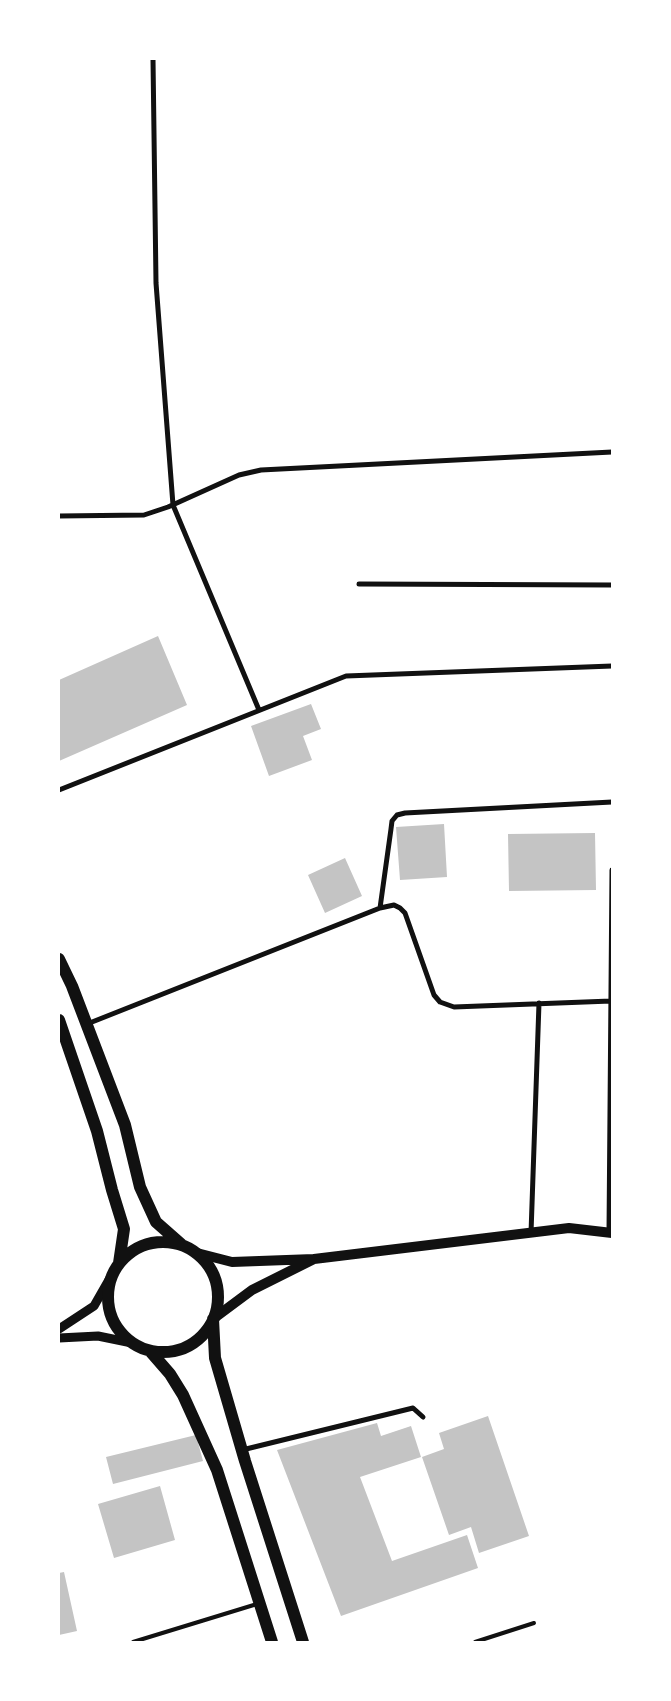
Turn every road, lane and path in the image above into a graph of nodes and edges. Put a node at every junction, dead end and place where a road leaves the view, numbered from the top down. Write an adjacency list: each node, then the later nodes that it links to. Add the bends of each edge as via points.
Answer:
1 (153, 59): 3 (street, via 156,283)
2 (612, 452): 3 (street, via 262,470 240,475)
3 (173, 505): 4 (street, via 144,515); 8 (street)
4 (59, 516)
5 (359, 584): 6 (street)
6 (612, 585)
7 (612, 666): 8 (street, via 354,675)
8 (258, 710): 9 (street)
9 (59, 790)
10 (612, 802): 12 (street, via 397,815 390,829)
11 (612, 870): 14 (street)
12 (380, 908): 15 (street, via 394,906 405,913 434,995 440,1002 454,1007); 17 (street)
13 (59, 958): 17 (main road)
14 (611, 1000): 15 (street); 19 (street)
15 (539, 1003): 18 (street)
16 (59, 1020): 23 (main road, via 97,1131 124,1229)
17 (87, 1024): 20 (main road, via 126,1125 140,1187 156,1222)
18 (531, 1233): 19 (main road, via 569,1228); 22 (main road)
19 (611, 1233)
20 (182, 1244): 21 (main road); 23 (main road, via 165,1241 147,1243 131,1250)
21 (197, 1253): 22 (main road, via 232,1262); 25 (main road, via 209,1266 216,1282 218,1301)
22 (314, 1259): 25 (main road, via 252,1290)
23 (119, 1263): 24 (main road)
24 (110, 1278): 26 (street, via 94,1306); 28 (main road, via 107,1296 110,1313 118,1330)
25 (213, 1320): 29 (main road, via 203,1336 187,1347 169,1352); 31 (main road, via 215,1358)
26 (59, 1329)
27 (59, 1338): 28 (street, via 98,1336)
28 (132, 1343): 29 (main road)
29 (150, 1351): 32 (main road, via 184,1395 217,1470)
30 (423, 1417): 31 (street, via 413,1408)
31 (242, 1450): 36 (main road)
32 (260, 1604): 34 (lane); 35 (main road)
33 (534, 1623): 37 (lane)
34 (133, 1642)
35 (272, 1642)
36 (303, 1642)
37 (475, 1642)

